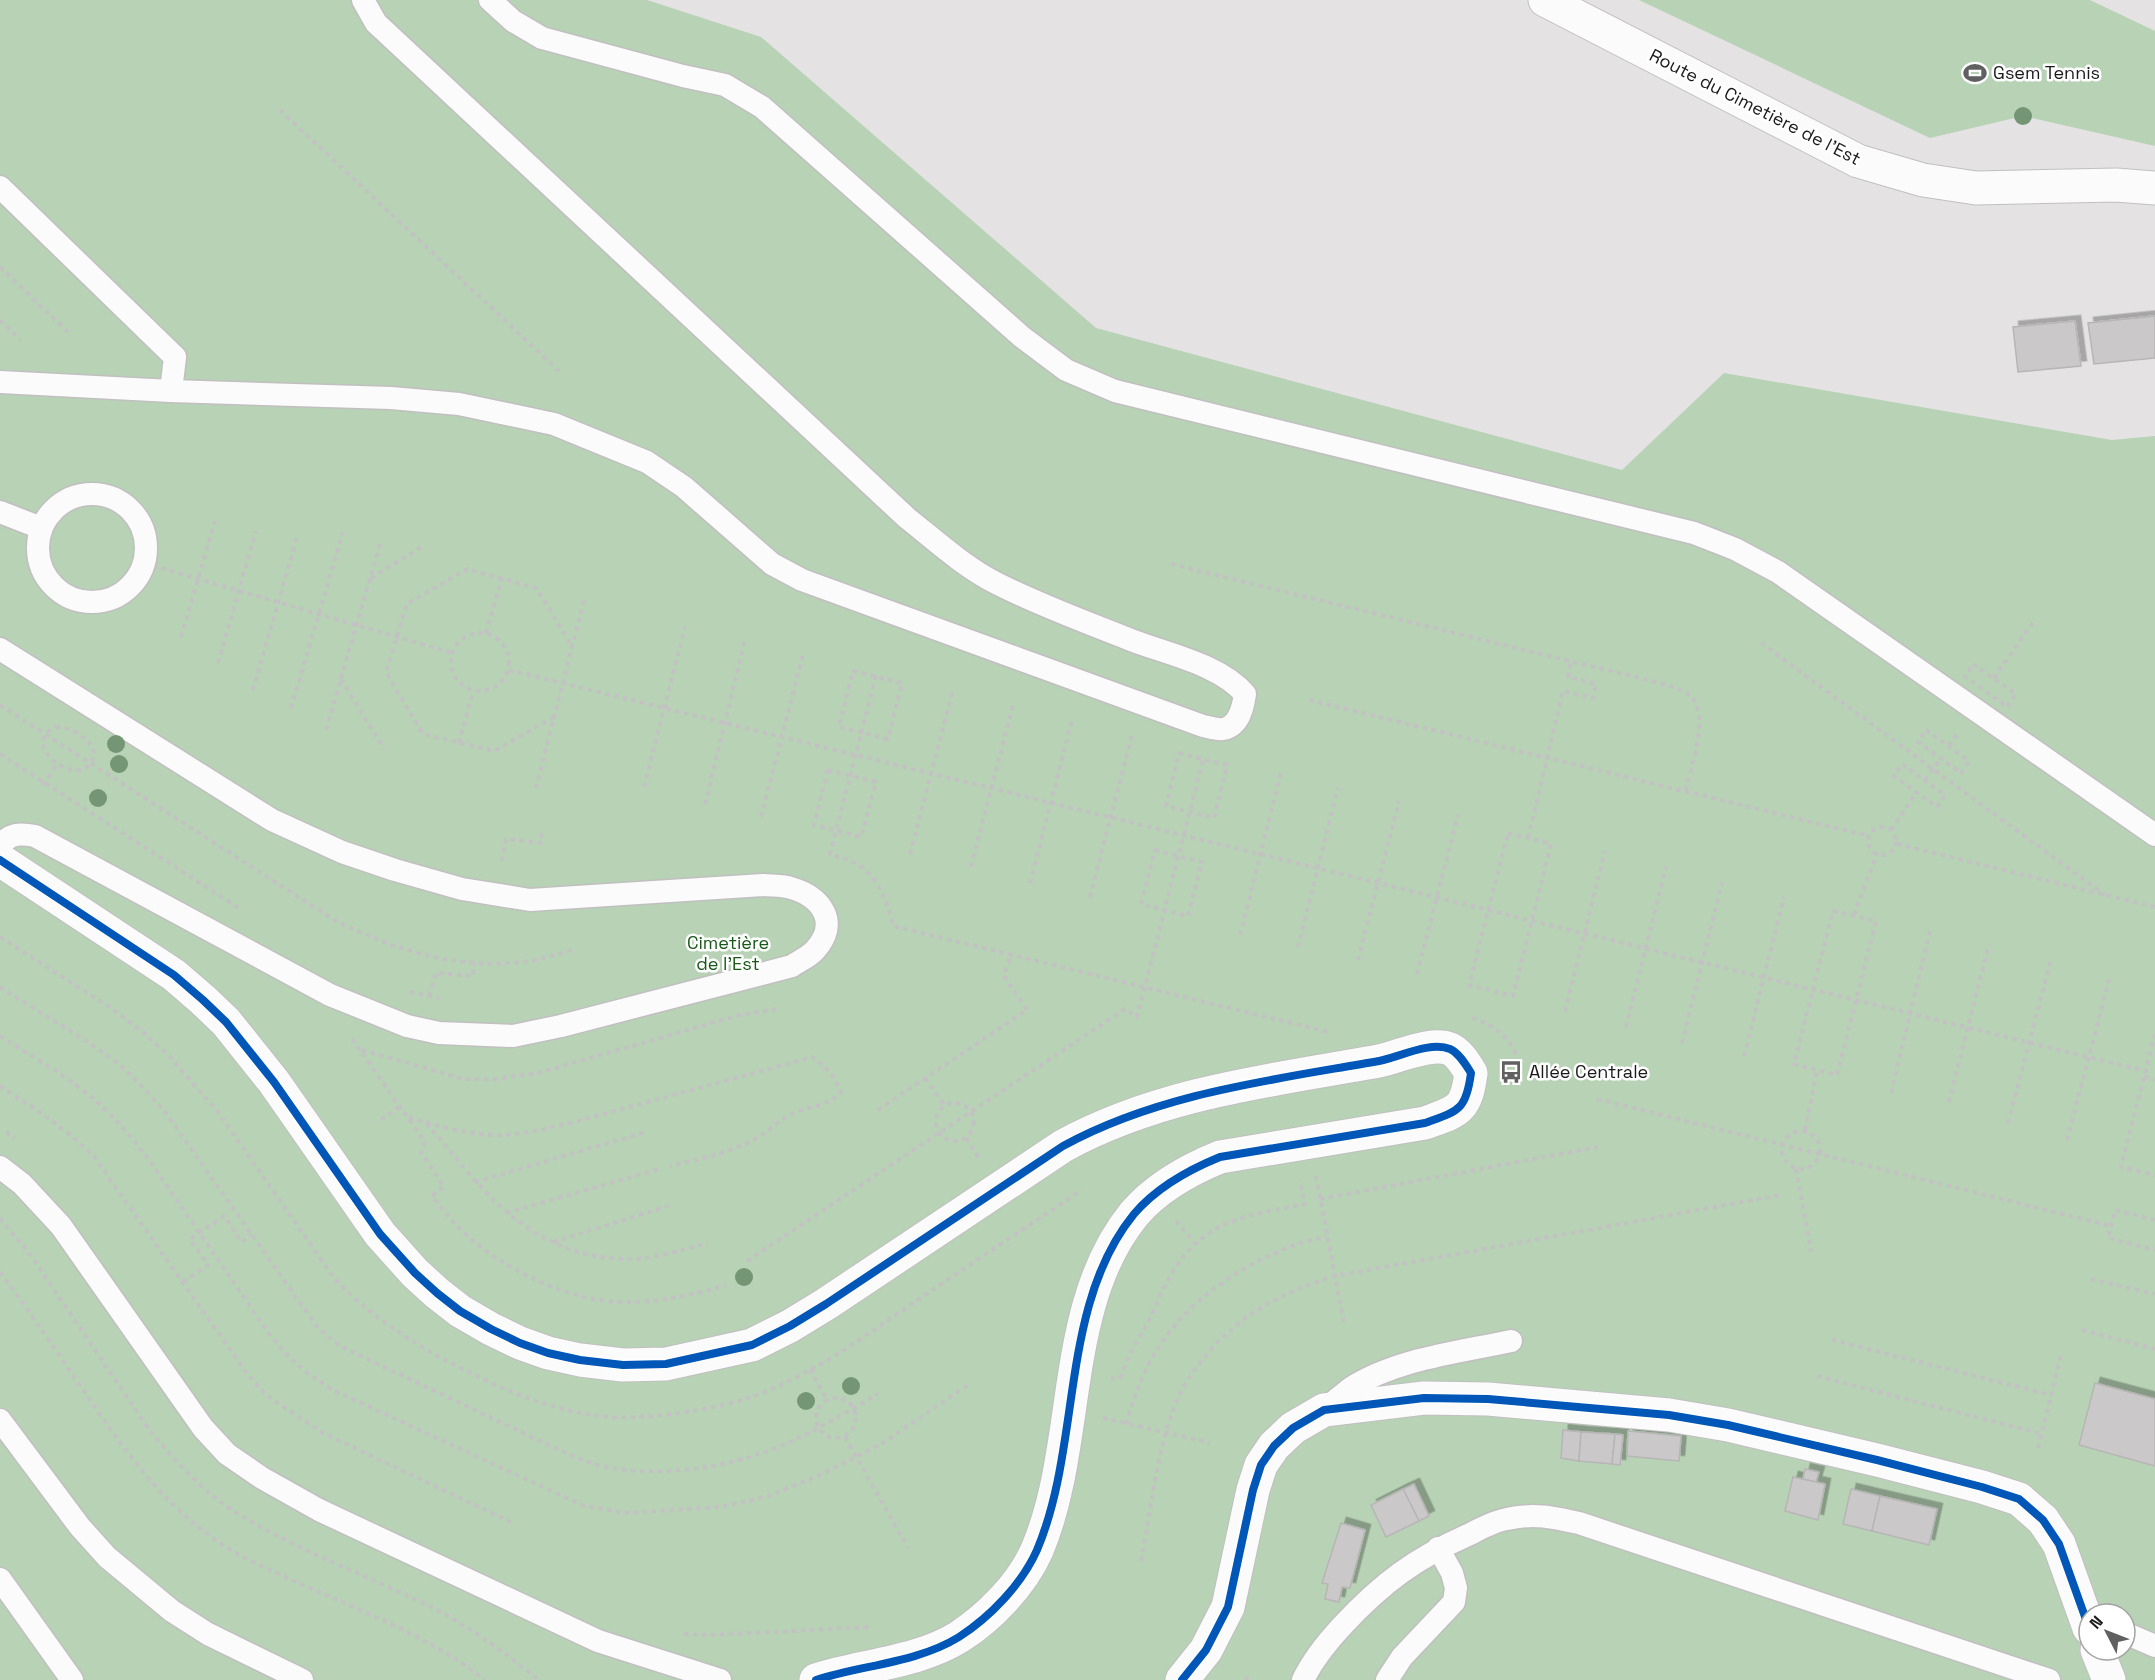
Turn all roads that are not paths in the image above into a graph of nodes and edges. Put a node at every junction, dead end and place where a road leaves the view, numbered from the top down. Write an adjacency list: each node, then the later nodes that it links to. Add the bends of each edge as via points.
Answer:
1 (363, 0): 7 (lane, via 376,23 907,518 962,562 996,582 1130,640 1218,672 1245,694 1243,710 1222,729 1203,726 802,580 772,564 684,488 647,462 554,424 459,404 391,398)
2 (490, 0): 11 (lane, via 513,21 542,38 725,85 762,107 1023,337 1066,370 1115,391 1694,533 1735,549 1778,572)
3 (1545, 0): 5 (street, Route du Cimetière de l'Est, via 1858,161 1923,180 1976,188)
4 (0, 188): 7 (lane, via 175,357)
5 (2155, 188)
6 (0, 382): 7 (lane)
7 (171, 392)
8 (0, 512): 9 (lane)
9 (41, 528): 9 (lane, via 39,561 46,578 73,599 91,603 124,592 136,580 144,563 147,546 134,513 119,501 102,495 67,500)
10 (0, 649): 12 (lane, via 272,820 342,852 462,889 530,900 764,885 790,888 816,899 827,918 826,934 814,951 792,966 561,1026 513,1036 439,1033 407,1026 330,994 35,836 20,832)
11 (2155, 835)
12 (0, 846)
13 (0, 860): 27 (street, via 174,975 226,1022 274,1082 380,1234 437,1293 460,1311 511,1338 548,1353 580,1360 666,1364 752,1345 825,1304 1063,1146 1089,1131 1163,1104 1232,1087 1383,1060 1429,1047 1450,1049 1464,1062 1471,1073 1466,1102 1451,1114 1425,1123 1220,1156 1156,1192 1135,1213 1110,1250 1096,1281 1086,1316 1051,1509 1036,1551 1015,1585 984,1618 958,1637 926,1651)
14 (0, 1167): 26 (lane, via 22,1184 61,1226 203,1428 227,1454 320,1510 598,1641)
15 (1511, 1341): 16 (lane, via 1385,1372 1352,1388)
16 (1324, 1410): 20 (street, via 1424,1398 1488,1399 1669,1415 1898,1465 2019,1499 2043,1520 2059,1544); 28 (street, via 1293,1428 1261,1465 1228,1607 1206,1650)
17 (0, 1420): 25 (lane, via 107,1557 172,1611 208,1634)
18 (1438, 1548): 29 (lane, via 1401,1570 1367,1599 1330,1640); 30 (lane, via 1454,1581 1454,1602 1402,1657); 31 (lane, via 1505,1519 1542,1515 1579,1523)
19 (0, 1580): 24 (lane)
20 (2082, 1602)
21 (2137, 1638): 22 (lane)
22 (2155, 1646)
23 (2102, 1662): 32 (street)
24 (72, 1680)
25 (302, 1680)
26 (720, 1680)
27 (816, 1680)
28 (1182, 1680)
29 (1303, 1680)
30 (1387, 1680)
31 (2049, 1680)
32 (2109, 1680)

